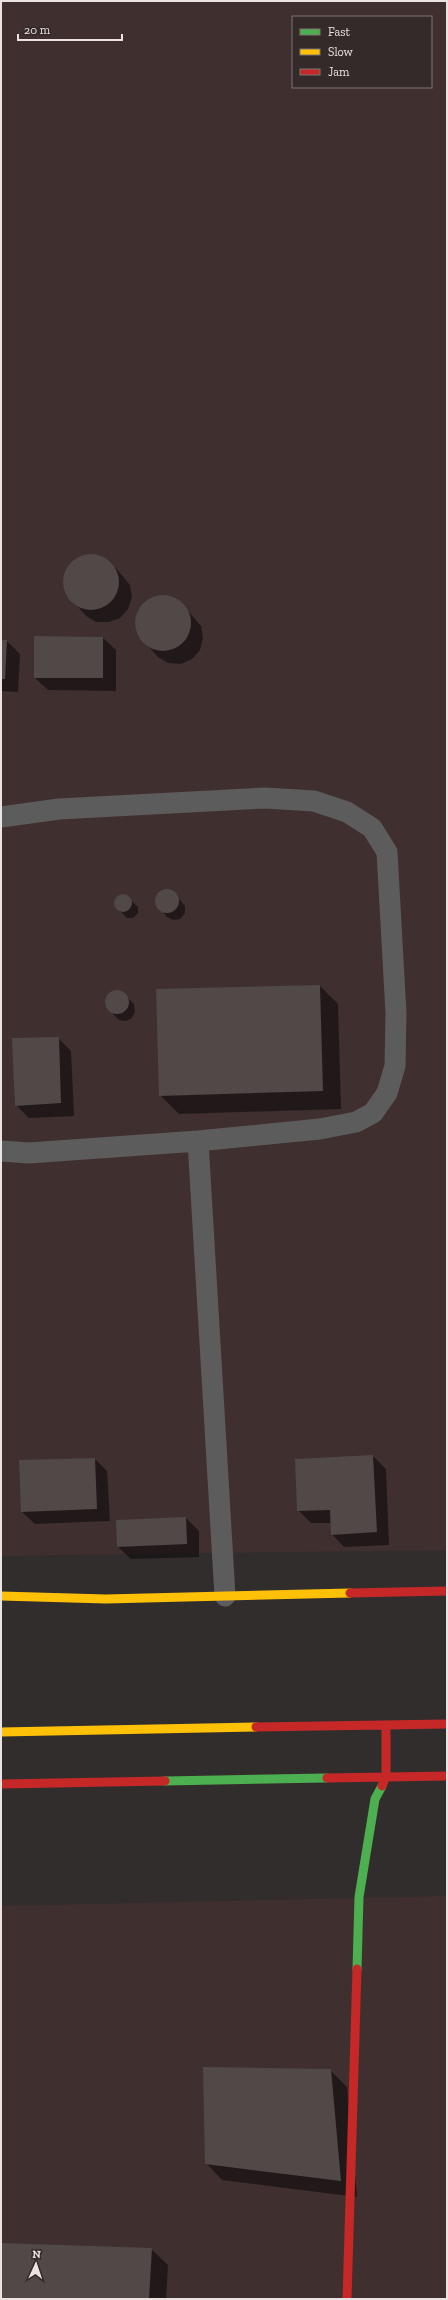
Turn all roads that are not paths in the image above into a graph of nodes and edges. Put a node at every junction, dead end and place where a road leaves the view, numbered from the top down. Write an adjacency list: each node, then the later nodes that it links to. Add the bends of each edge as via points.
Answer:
1 (1, 817): 2 (lane, via 59,809 249,798 314,801 347,812 372,828 387,852 396,1013 395,1066 387,1093 373,1113 356,1122 320,1129)
2 (198, 1141): 3 (lane, via 29,1153); 6 (lane)
3 (1, 1151)
4 (447, 1591): 6 (street)
5 (1, 1596): 6 (street, via 106,1599)
6 (225, 1596)
7 (447, 1724): 8 (street)
8 (386, 1725): 9 (street); 11 (street)
9 (1, 1732)
10 (447, 1776): 11 (street)
11 (386, 1777): 12 (street); 13 (street, via 375,1799 359,1897)
12 (1, 1784)
13 (347, 2299)

